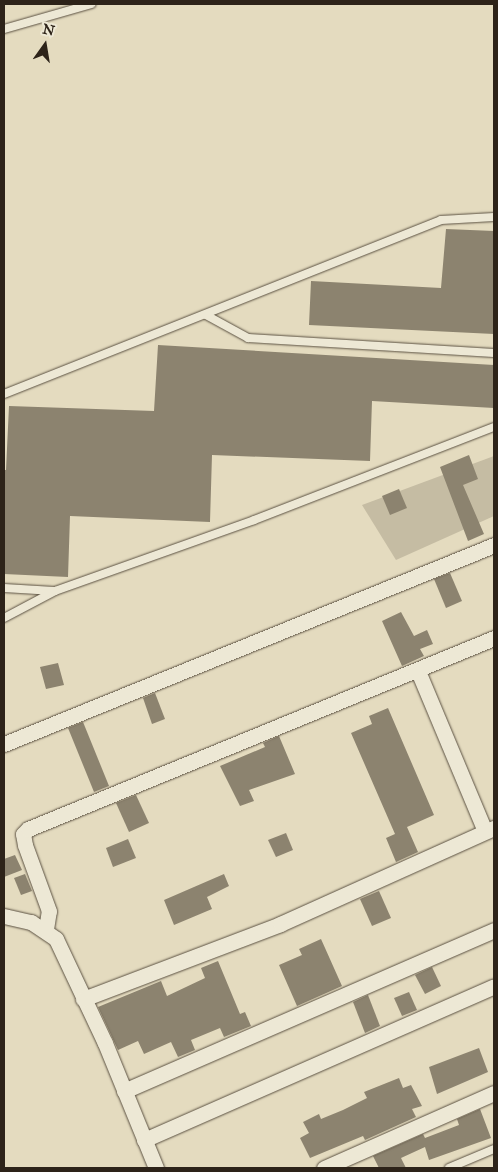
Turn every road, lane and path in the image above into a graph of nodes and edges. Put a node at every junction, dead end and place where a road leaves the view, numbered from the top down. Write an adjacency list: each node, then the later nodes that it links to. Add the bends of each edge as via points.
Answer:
1 (91, 4): 2 (lane)
2 (4, 29)
3 (494, 217): 4 (lane, via 441,220)
4 (206, 315): 5 (lane, via 248,338); 6 (lane)
5 (494, 352)
6 (4, 394)
7 (494, 427): 10 (lane, via 254,520)
8 (494, 545): 14 (street)
9 (4, 588): 10 (lane)
10 (55, 591): 11 (lane)
11 (4, 618)
12 (494, 638): 13 (street)
13 (418, 671): 15 (street); 17 (street, via 28,829 23,834 25,845 49,911)
14 (4, 744)
15 (489, 829): 20 (street, via 280,924)
16 (4, 916): 17 (street)
17 (46, 929): 20 (street, via 56,939)
18 (494, 930): 21 (street)
19 (494, 986): 23 (street)
20 (83, 999): 21 (street)
21 (124, 1091): 23 (street)
22 (494, 1093): 26 (street)
23 (144, 1140): 25 (street)
24 (494, 1149): 27 (lane)
25 (156, 1168)
26 (324, 1168)
27 (448, 1168)

